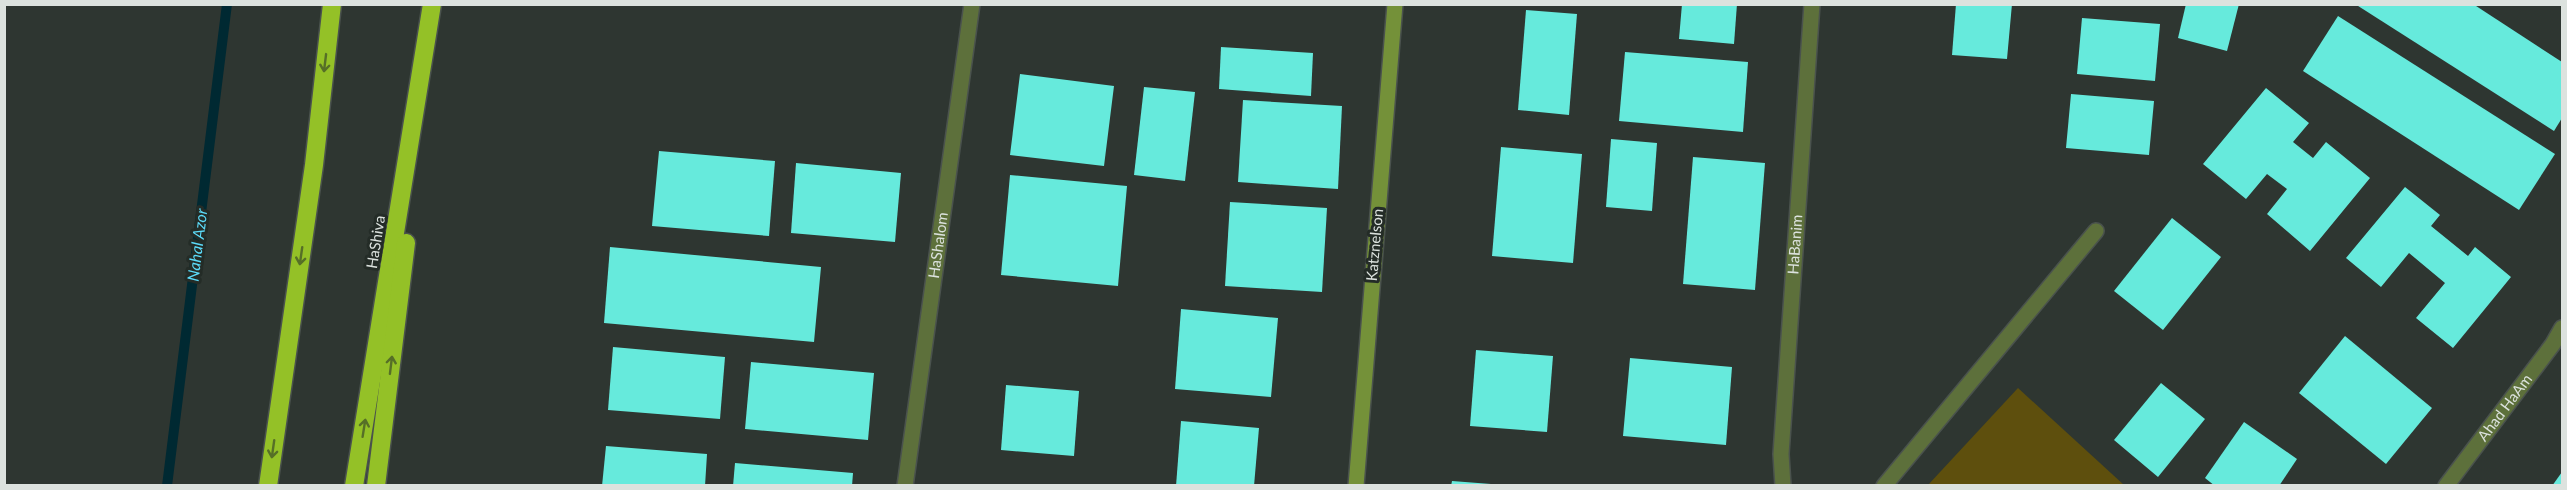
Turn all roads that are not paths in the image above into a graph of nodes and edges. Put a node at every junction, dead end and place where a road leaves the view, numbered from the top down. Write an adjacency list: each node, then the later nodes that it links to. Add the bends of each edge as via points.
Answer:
1 (332, 4): 8 (highway, one-way to 8, via 314,165)
2 (434, 4): 9 (highway, HaShiva, one-way to 2); 10 (highway, one-way to 2)
3 (972, 4): 11 (street, HaShalom)
4 (1395, 4): 12 (street, Katznelson)
5 (1812, 4): 13 (street, HaBanim, via 1781,454)
6 (2096, 231): 14 (street)
7 (2562, 328): 15 (street, Ahad HaAm)
8 (268, 486)
9 (354, 486)
10 (376, 486)
11 (905, 486)
12 (1356, 486)
13 (1783, 486)
14 (1884, 486)
15 (2446, 486)

